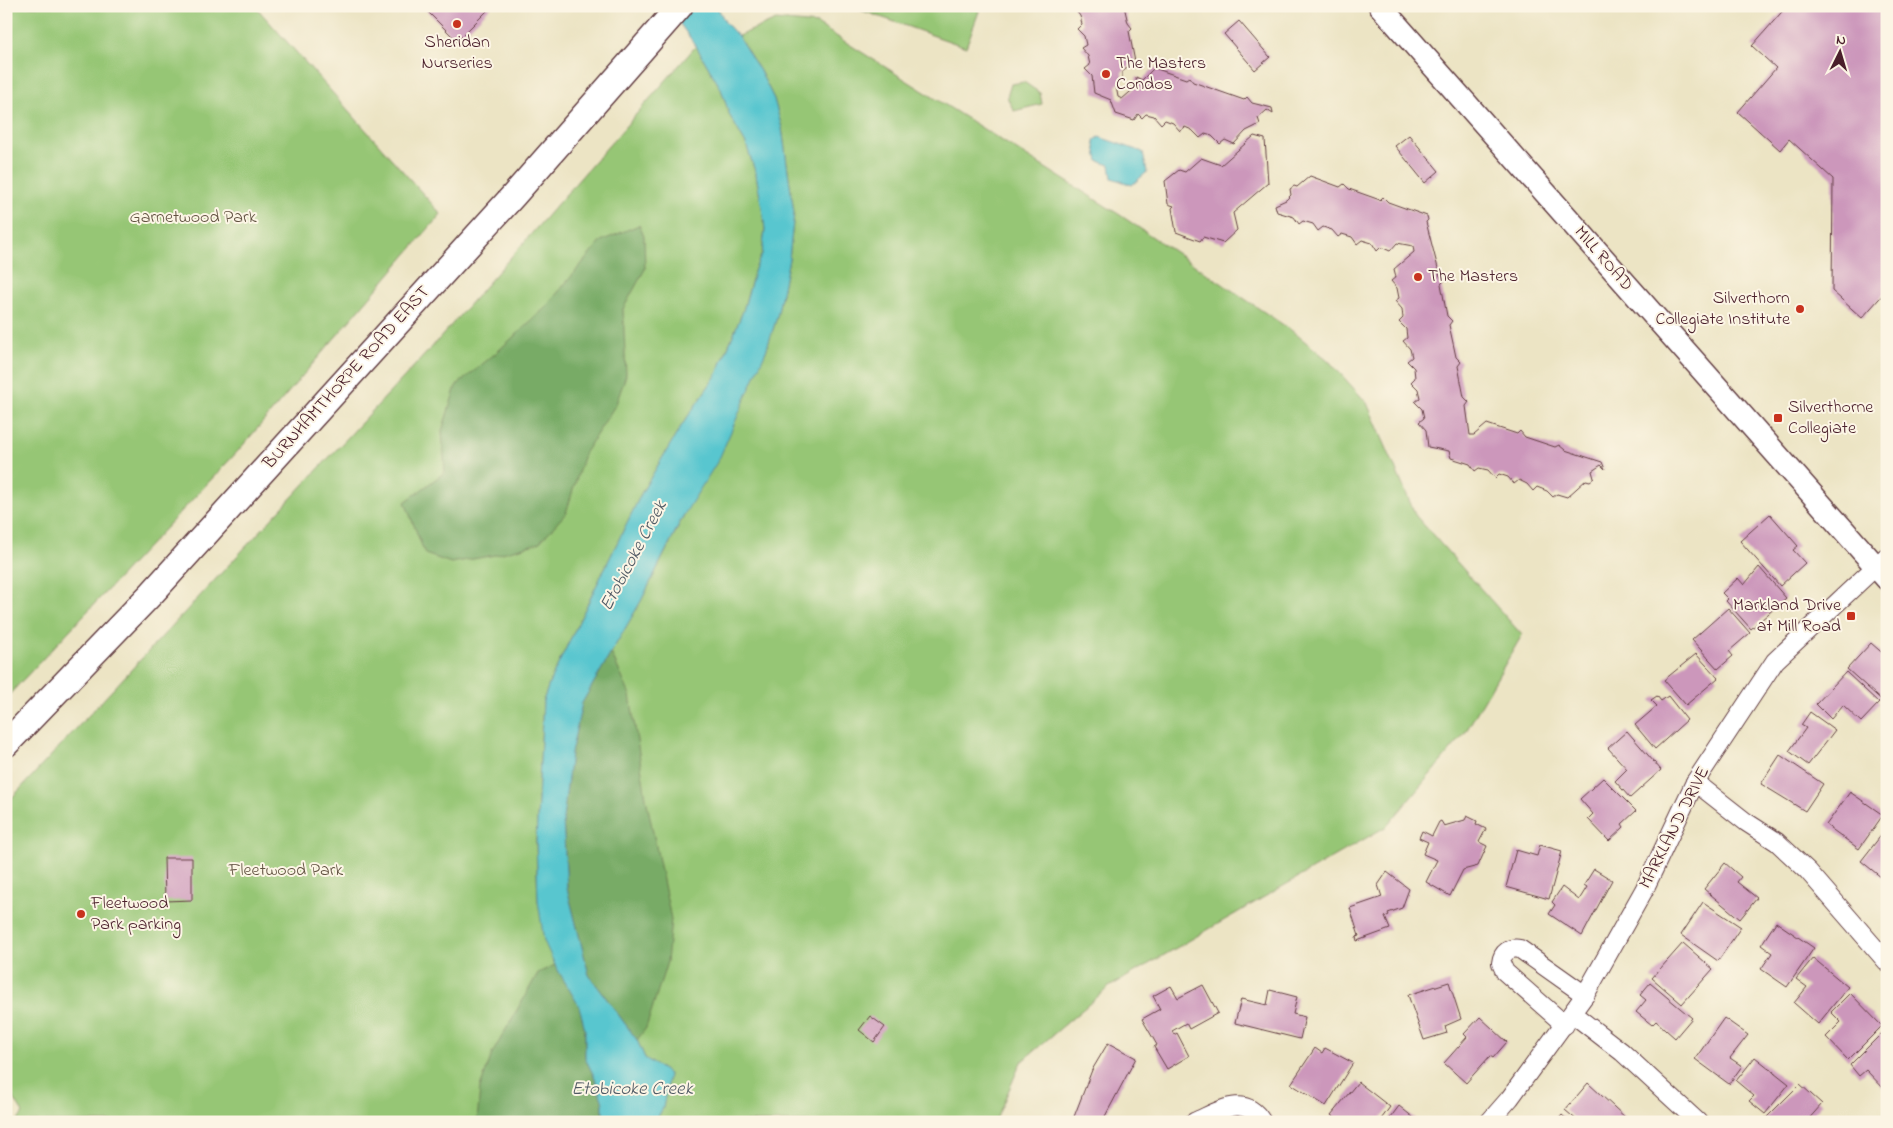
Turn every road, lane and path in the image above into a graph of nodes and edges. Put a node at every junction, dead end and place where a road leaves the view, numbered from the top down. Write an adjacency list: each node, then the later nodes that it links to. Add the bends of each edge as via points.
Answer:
1 (680, 6): 4 (main road, BURNHAMTHORPE ROAD EAST, via 514,195 152,593)
2 (1380, 6): 3 (street, MILL ROAD)
3 (1883, 567): 5 (street, MARKLAND DRIVE, via 1775,661)
4 (6, 744)
5 (1695, 782): 6 (street, via 1777,842 1808,871); 7 (street, MARKLAND DRIVE, via 1644,890)
6 (1887, 962)
7 (1585, 995): 8 (street, MARKLAND DRIVE); 8 (street, via 1520,949 1509,949 1503,955 1501,963 1505,972)
8 (1569, 1019): 11 (street, MARKLAND DRIVE); 12 (street, via 1622,1052)
9 (1194, 1122): 10 (street, via 1238,1106 1254,1110)
10 (1262, 1122)
11 (1489, 1122)
12 (1698, 1122)

